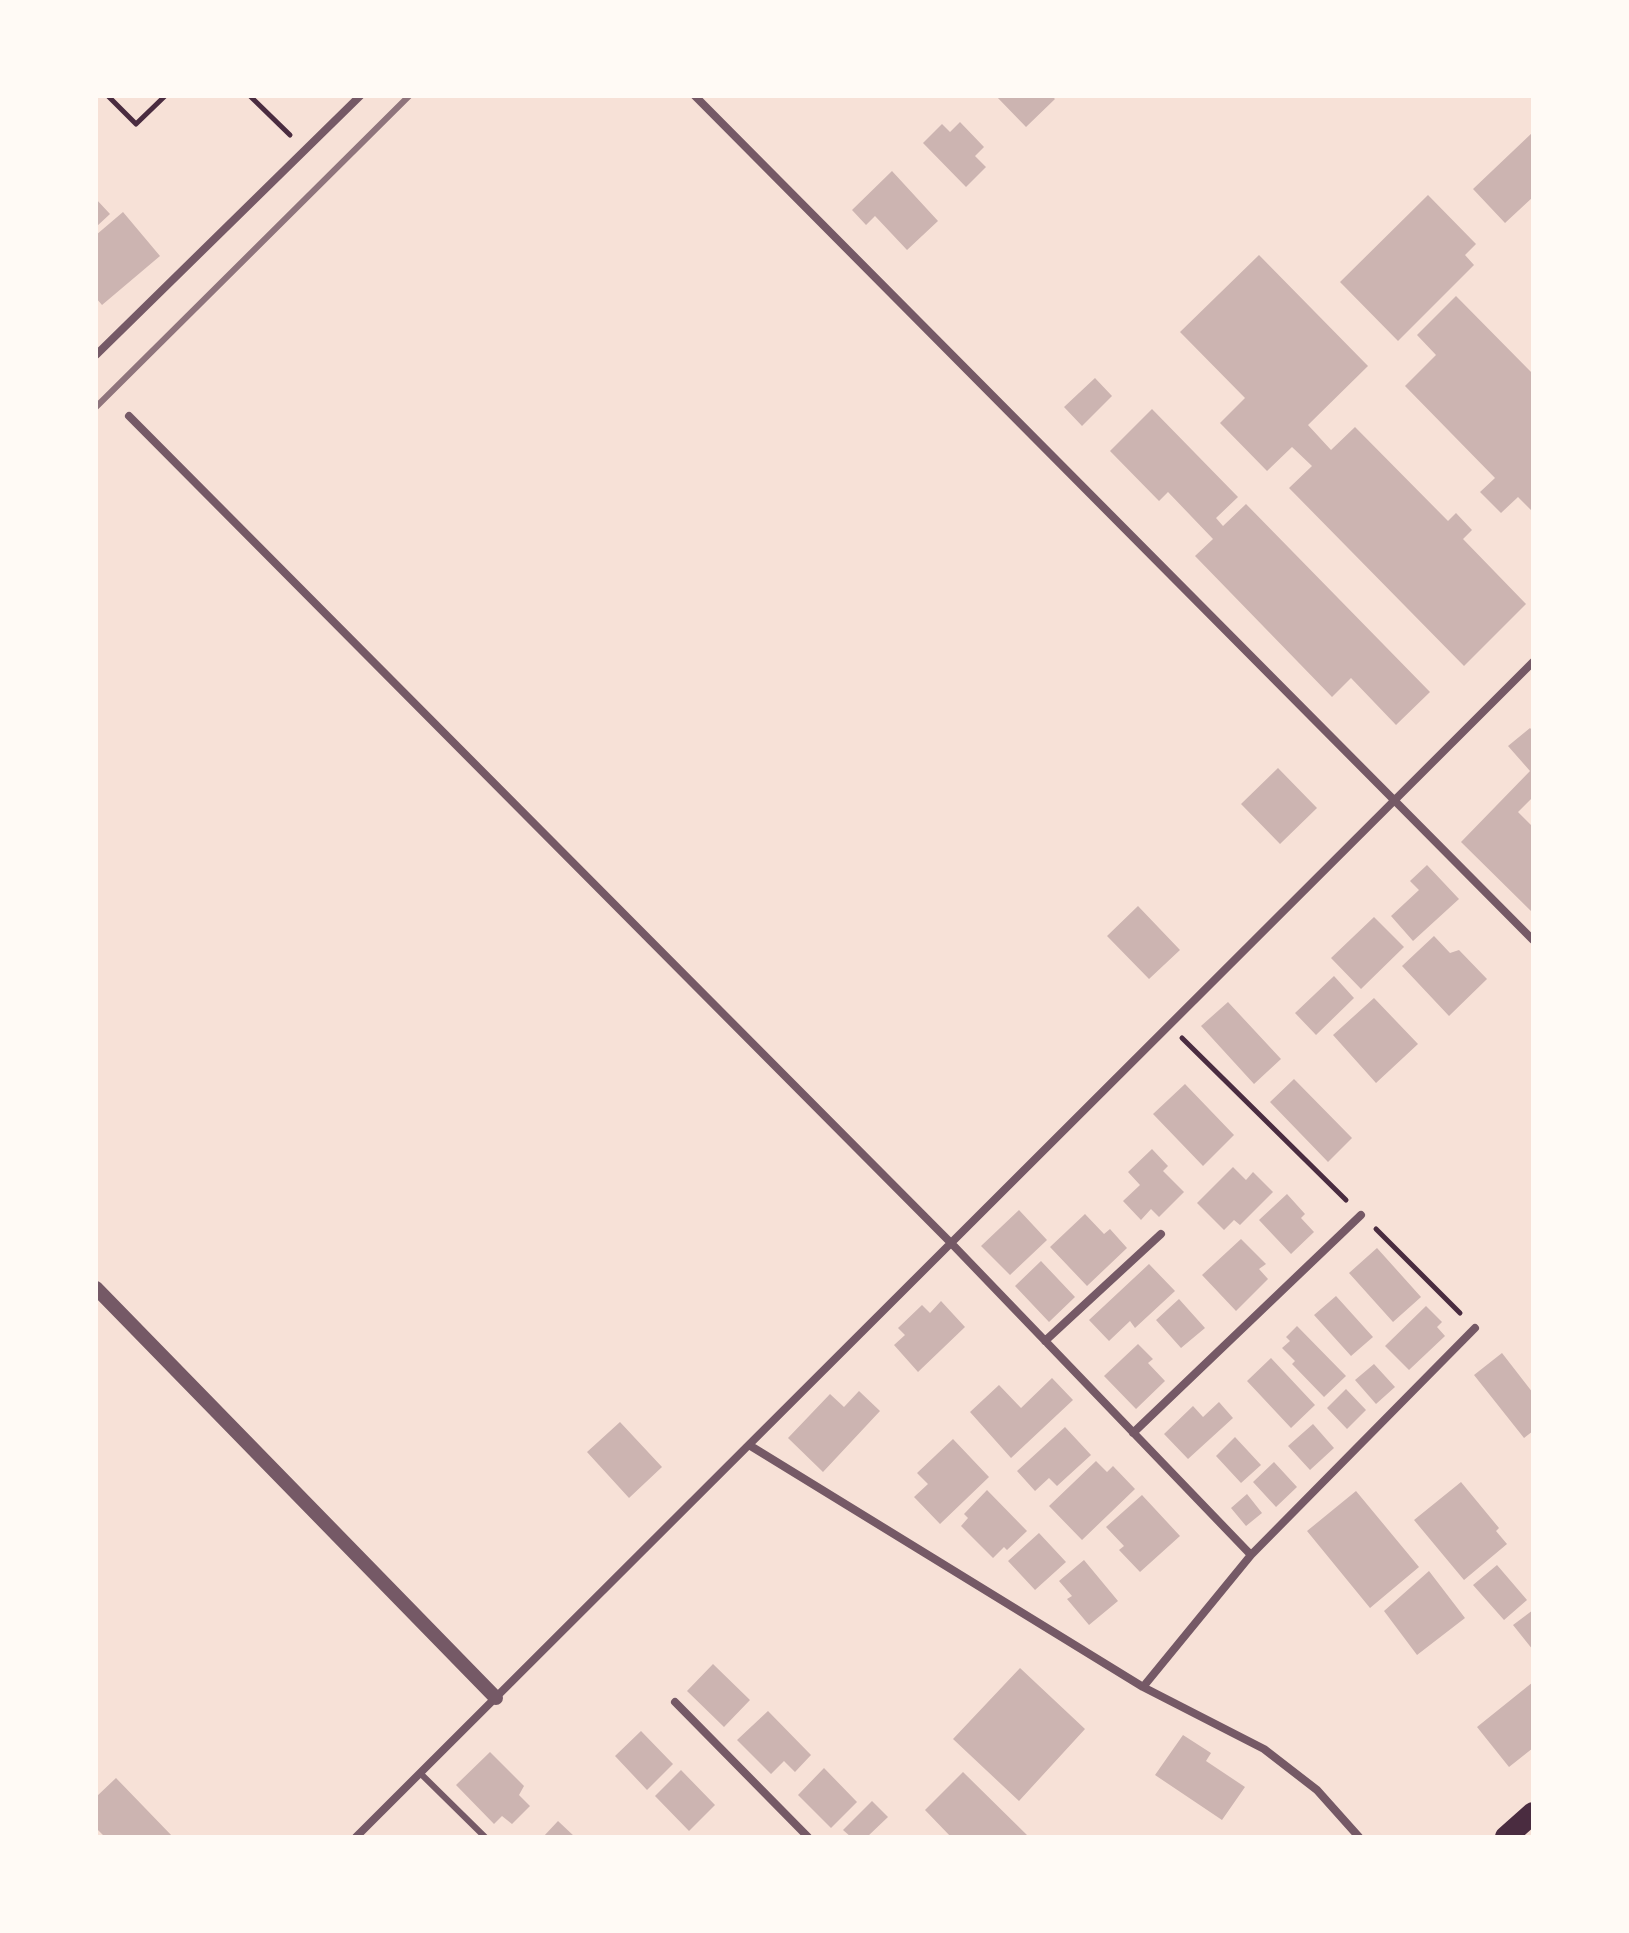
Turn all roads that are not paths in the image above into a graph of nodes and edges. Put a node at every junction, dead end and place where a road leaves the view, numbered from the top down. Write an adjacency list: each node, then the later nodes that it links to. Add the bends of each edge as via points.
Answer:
1 (360, 96): 3 (street)
2 (695, 96): 6 (street)
3 (96, 355)
4 (129, 416): 10 (street)
5 (1533, 662): 6 (street)
6 (1394, 802): 7 (street); 10 (street)
7 (1533, 940)
8 (1361, 1215): 14 (street)
9 (1161, 1234): 13 (street)
10 (952, 1244): 13 (street); 15 (street)
11 (96, 1288): 18 (street)
12 (1475, 1328): 16 (street)
13 (1045, 1341): 14 (street)
14 (1133, 1433): 16 (street)
15 (749, 1445): 17 (street); 18 (street)
16 (1251, 1555): 17 (street)
17 (1143, 1687): 25 (street, via 1264,1749 1317,1790)
18 (496, 1698): 20 (street)
19 (675, 1702): 24 (street)
20 (420, 1773): 22 (street); 23 (lane)
21 (1533, 1813): 26 (highway)
22 (356, 1837)
23 (485, 1837)
24 (808, 1837)
25 (1359, 1837)
26 (1506, 1837)

